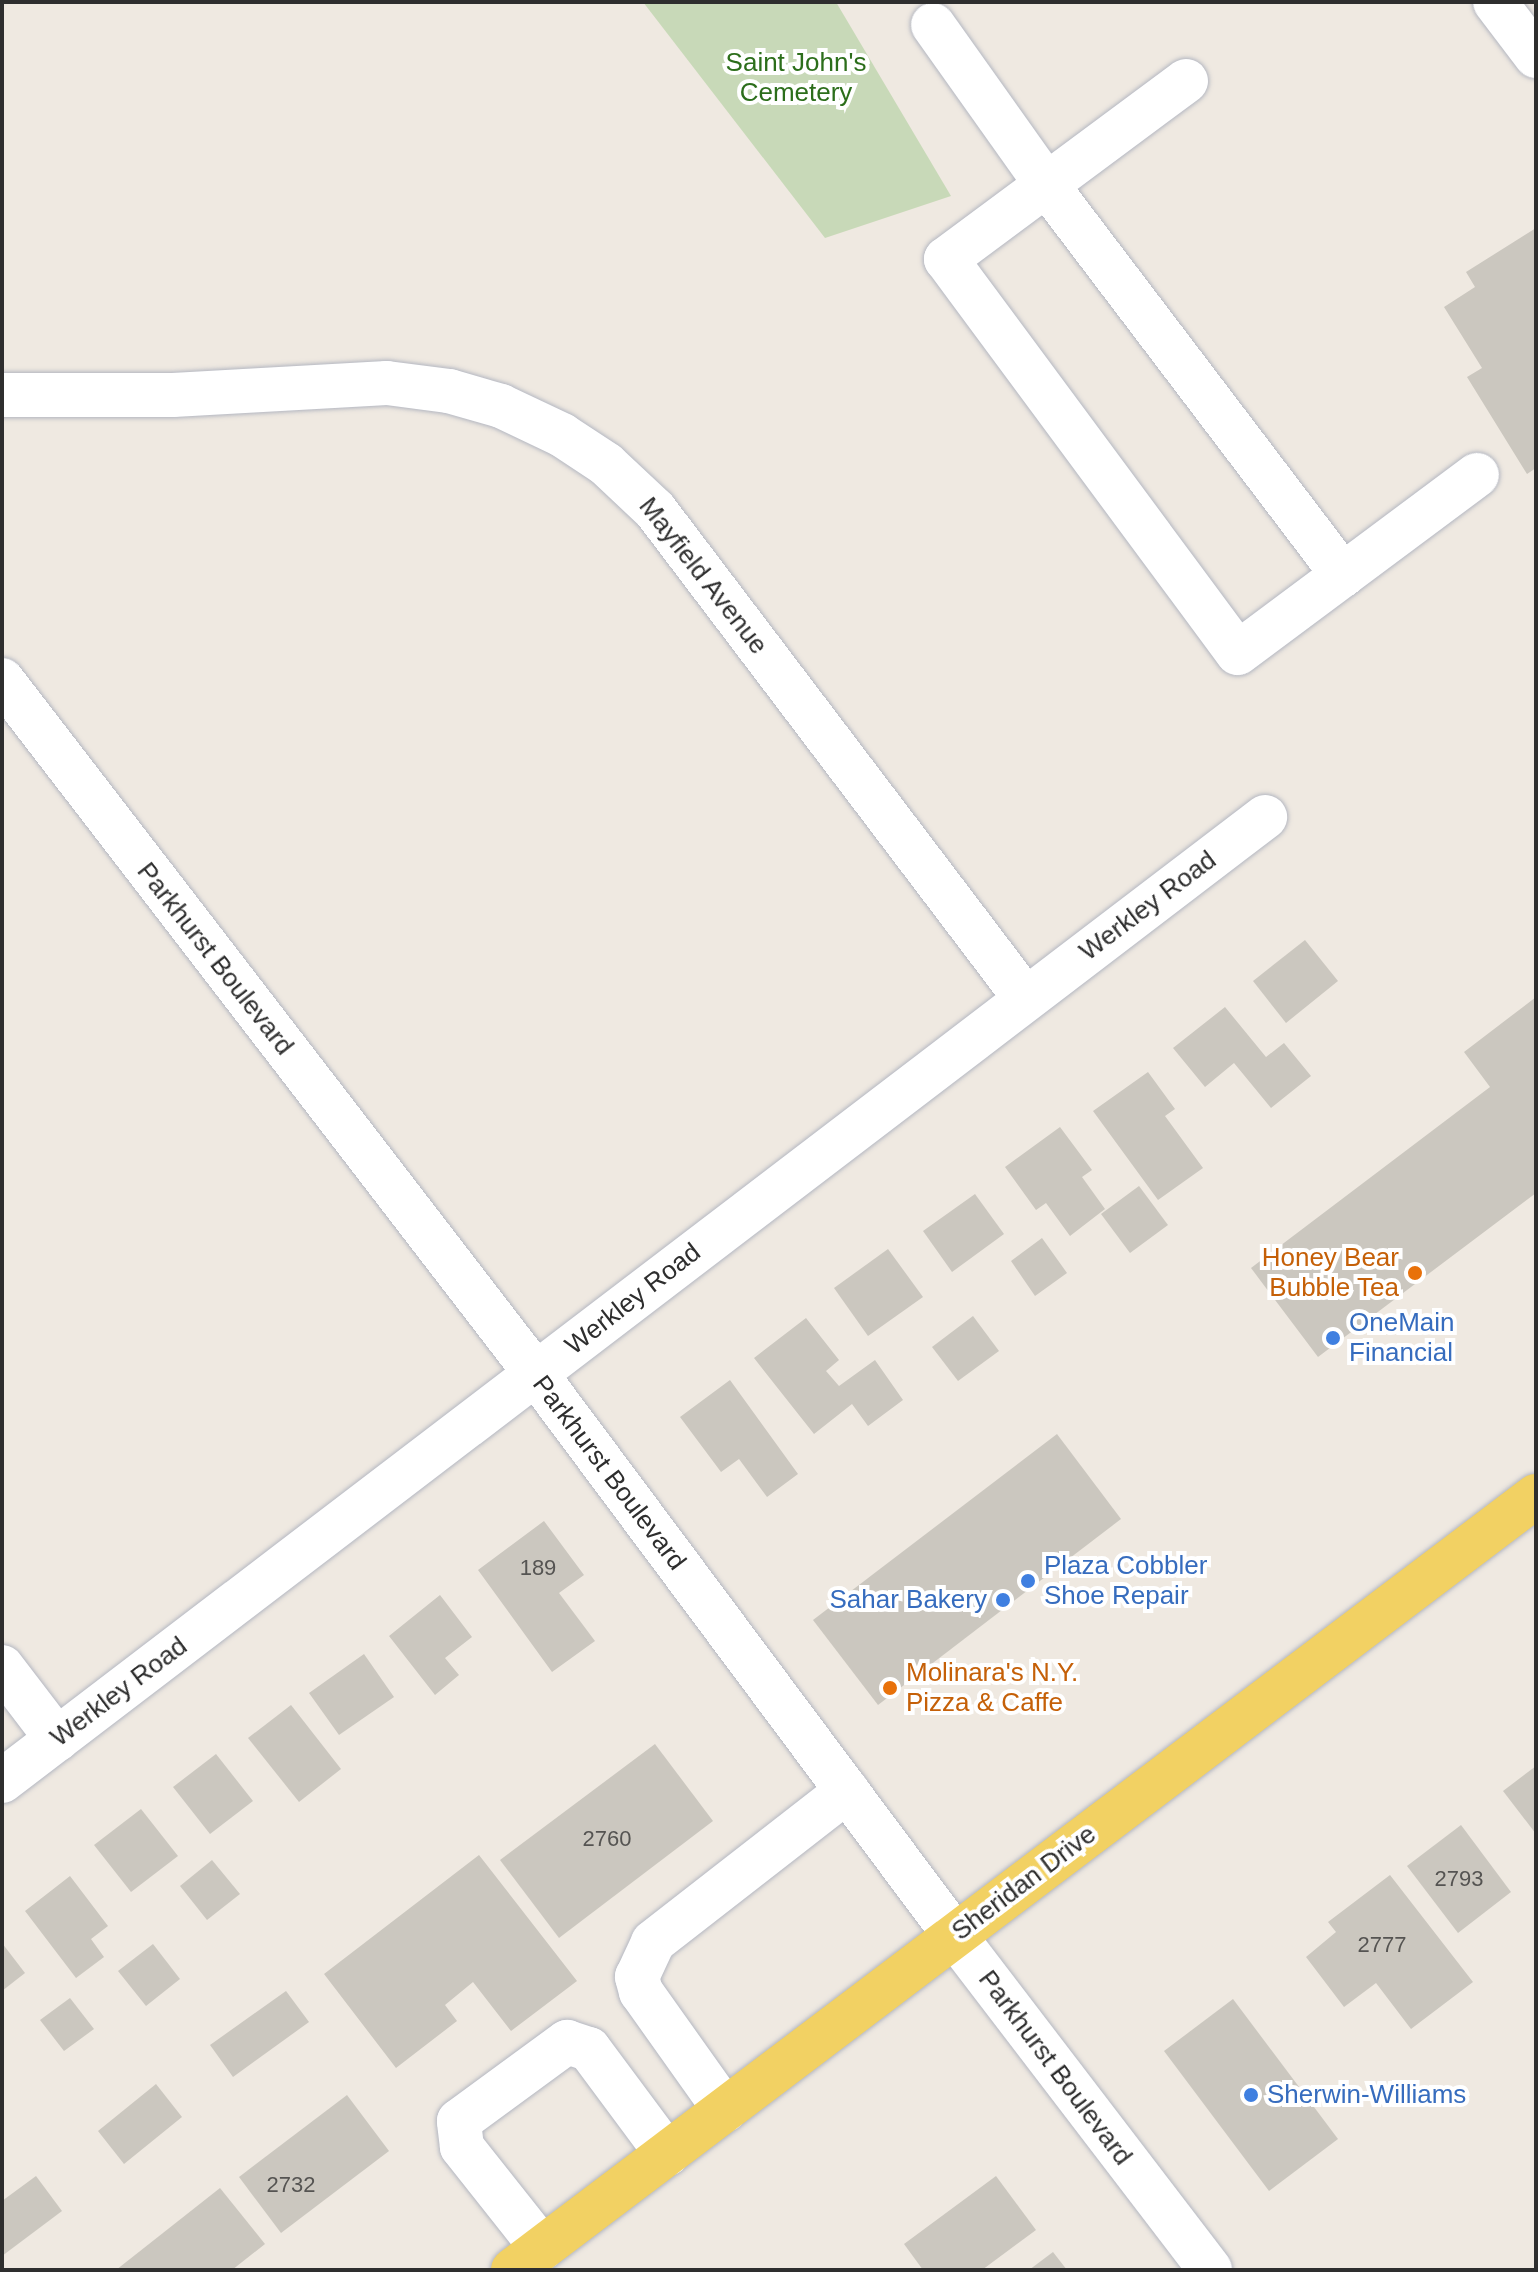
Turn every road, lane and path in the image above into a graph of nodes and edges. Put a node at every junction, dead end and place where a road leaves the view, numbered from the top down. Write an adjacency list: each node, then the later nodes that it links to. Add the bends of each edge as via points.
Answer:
1 (1495, 2): 3 (street)
2 (933, 25): 5 (street)
3 (1536, 56)
4 (1186, 81): 5 (street)
5 (1046, 184): 8 (street); 8 (street, via 946,259 1228,640 1238,653)
6 (2, 395): 11 (street, Mayfield Avenue, via 173,395 387,383 449,391 501,406 562,435 606,464 655,510)
7 (1477, 475): 8 (street)
8 (1343, 575)
9 (2, 680): 12 (street, Parkhurst Boulevard)
10 (1265, 817): 11 (street, Werkley Road)
11 (1025, 998): 12 (street, Werkley Road)
12 (536, 1374): 15 (street, Werkley Road); 17 (street, Parkhurst Boulevard)
13 (1536, 1496): 18 (main road, Sheridan Drive)
14 (2, 1667): 15 (street)
15 (57, 1739): 16 (street, Werkley Road)
16 (2, 1781)
17 (847, 1791): 18 (street, Parkhurst Boulevard); 19 (street, via 653,1942 637,1977 641,1992)
18 (955, 1936): 19 (main road, Sheridan Drive); 22 (street, Parkhurst Boulevard)
19 (725, 2110): 20 (main road, Sheridan Drive)
20 (667, 2154): 21 (main road, Sheridan Drive); 21 (street, via 589,2049 567,2042 459,2121 462,2147)
21 (527, 2259)
22 (1210, 2270)

